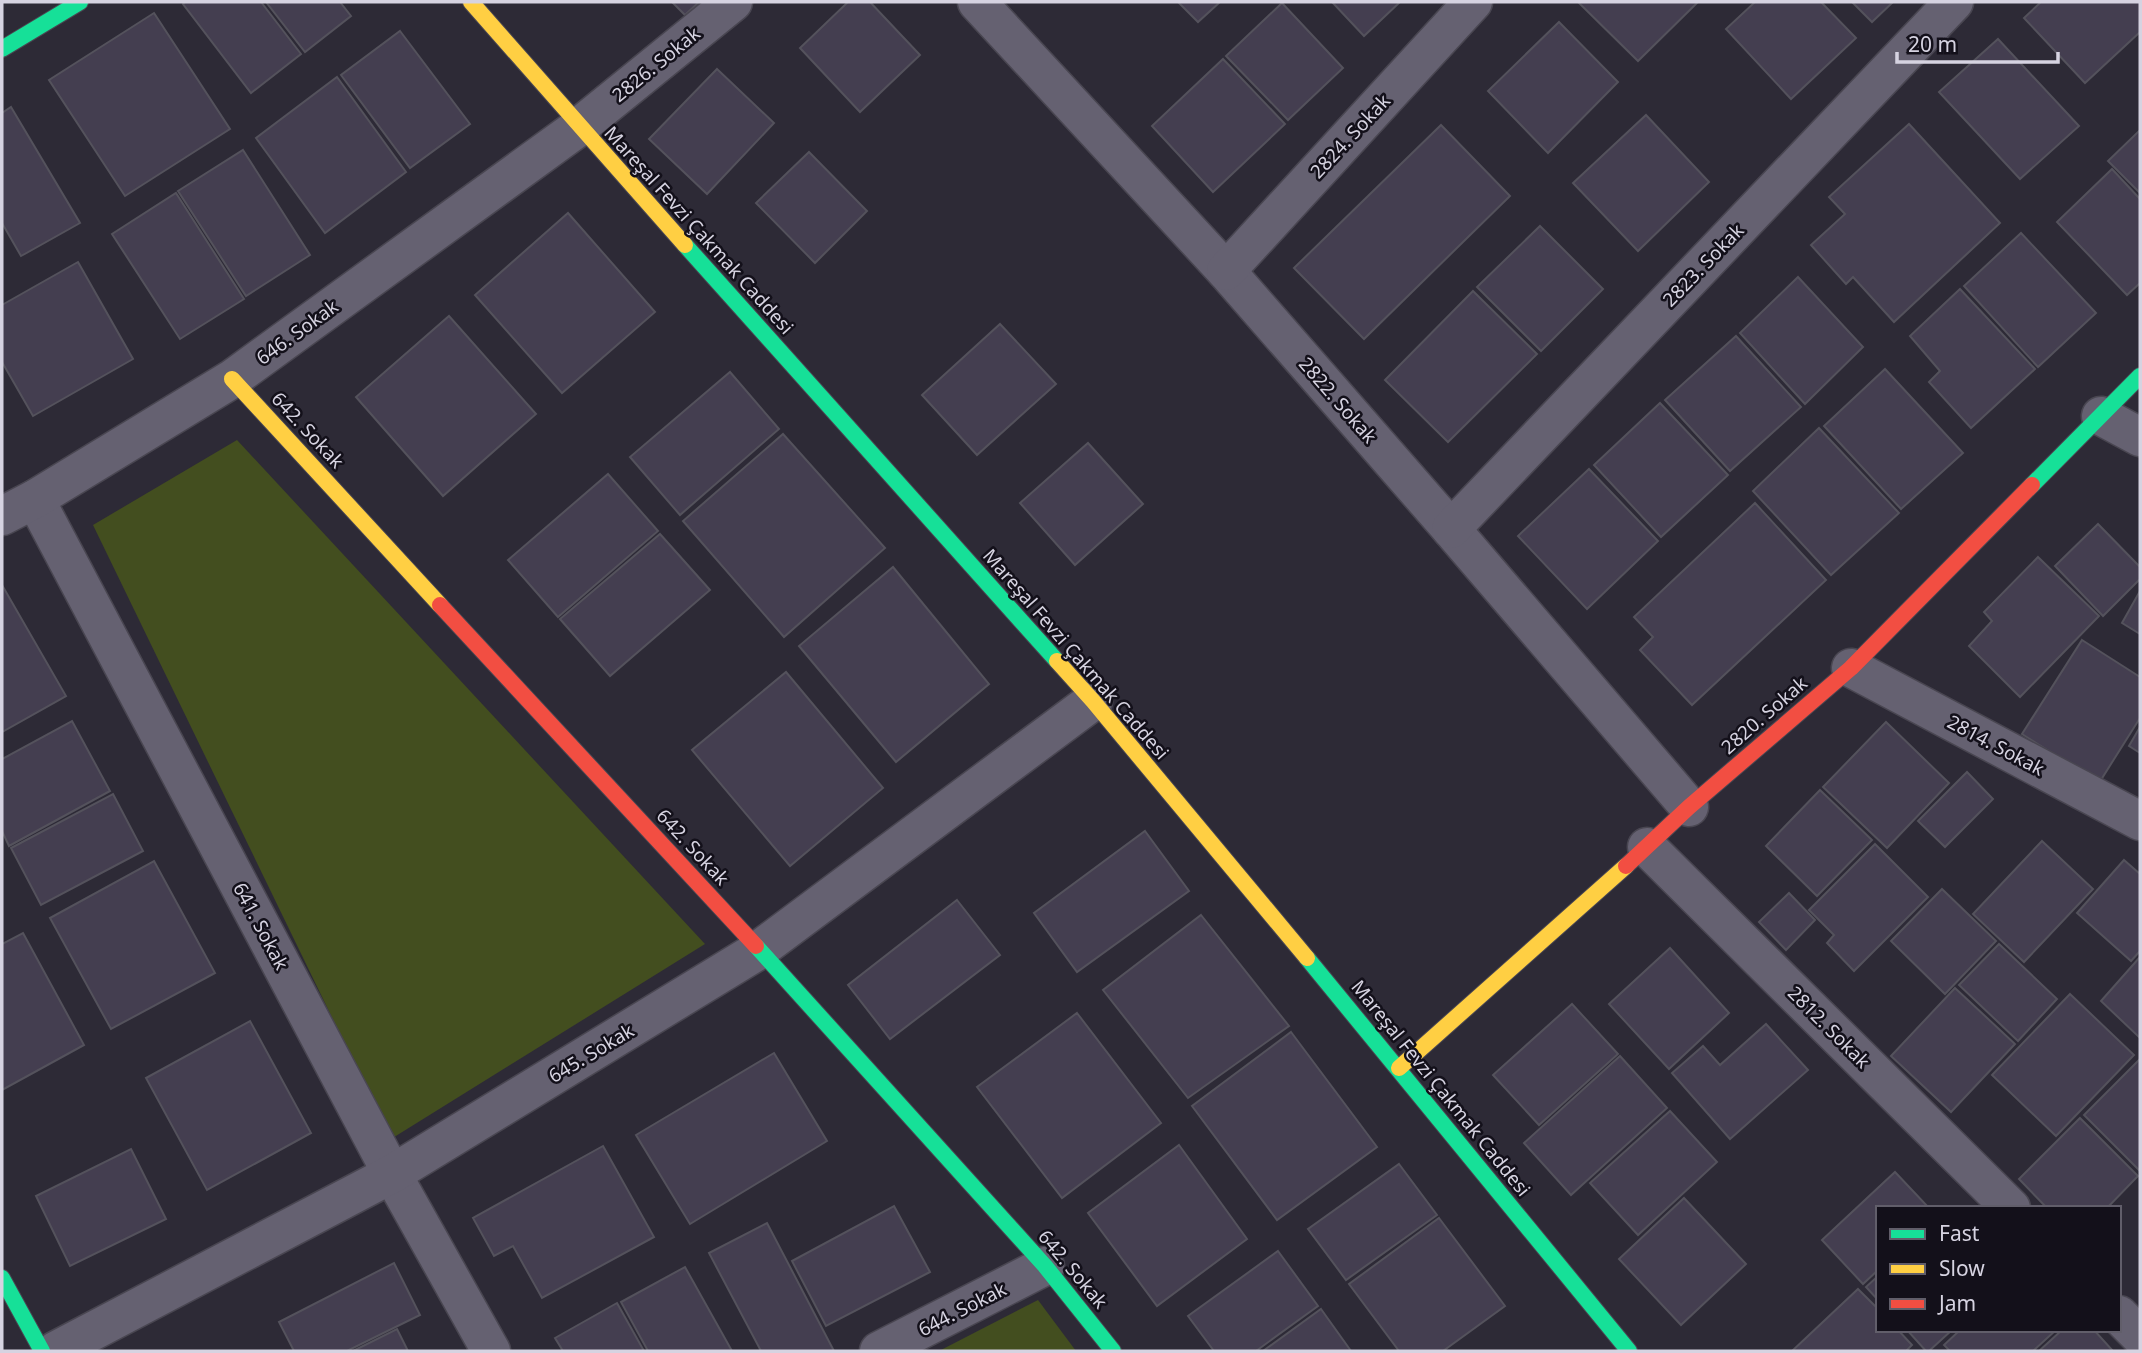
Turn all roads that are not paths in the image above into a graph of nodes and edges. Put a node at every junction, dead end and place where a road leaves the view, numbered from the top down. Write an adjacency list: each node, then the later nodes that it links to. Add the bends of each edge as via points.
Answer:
1 (80, 2): 7 (street)
2 (471, 2): 8 (street, Mareşal Fevzi Çakmak Caddesi)
3 (733, 2): 8 (street, 2826. Sokak)
4 (1473, 2): 9 (street, 2824. Sokak)
5 (1954, 2): 16 (street, 2823. Sokak)
6 (985, 5): 9 (street, 2822. Sokak)
7 (2, 50)
8 (579, 127): 11 (street, 646. Sokak); 18 (street, Mareşal Fevzi Çakmak Caddesi)
9 (1226, 271): 16 (street, 2822. Sokak)
10 (2140, 376): 12 (street, 2820. Sokak)
11 (232, 379): 14 (street, 646. Sokak); 22 (street, 642. Sokak)
12 (2101, 416): 13 (street); 17 (street, 2820. Sokak)
13 (2140, 437)
14 (35, 499): 15 (street, 646. Sokak); 24 (street, 641. Sokak)
15 (2, 516)
16 (1451, 529): 19 (street, 2822. Sokak)
17 (1851, 668): 19 (street, 2820. Sokak); 20 (street, 2814. Sokak)
18 (1093, 701): 22 (street, 645. Sokak); 23 (street, Mareşal Fevzi Çakmak Caddesi)
19 (1689, 807): 21 (street, 2820. Sokak)
20 (2140, 821)
21 (1647, 847): 23 (street, 2820. Sokak); 25 (street, 2812. Sokak)
22 (759, 950): 24 (street, 645. Sokak); 26 (street, 642. Sokak)
23 (1399, 1068): 35 (street, Mareşal Fevzi Çakmak Caddesi)
24 (392, 1174): 31 (street, 645. Sokak); 32 (street, 641. Sokak)
25 (2009, 1206)
26 (1045, 1266): 33 (street, 644. Sokak); 34 (street, 642. Sokak)
27 (2, 1278): 30 (street)
28 (2121, 1317): 29 (street)
29 (2140, 1336)
30 (41, 1351)
31 (55, 1351)
32 (491, 1351)
33 (879, 1351)
34 (1113, 1351)
35 (1629, 1351)

